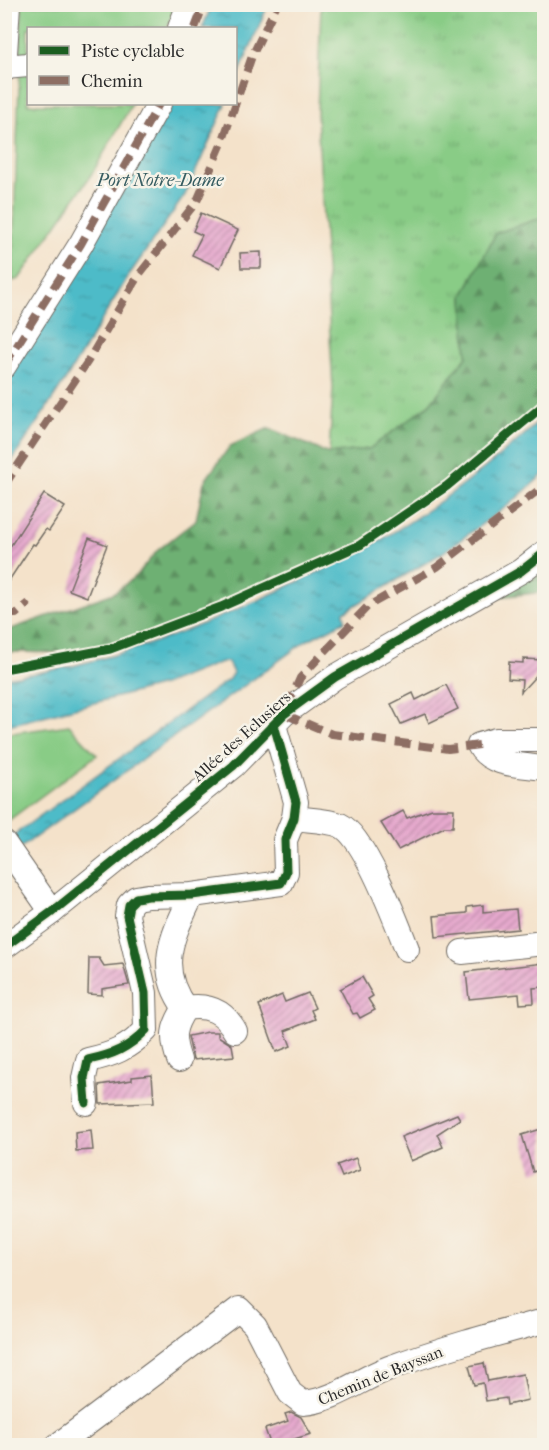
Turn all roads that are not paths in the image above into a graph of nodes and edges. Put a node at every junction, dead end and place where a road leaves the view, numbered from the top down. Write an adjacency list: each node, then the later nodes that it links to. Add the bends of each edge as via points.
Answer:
1 (8, 4): 5 (street)
2 (189, 4): 3 (street)
3 (180, 27)
4 (27, 65): 5 (street)
5 (5, 68)
6 (158, 105): 7 (street, via 81,244)
7 (4, 366)
8 (544, 553): 9 (street, Allée des Eclusiers, via 521,571 335,677)
9 (274, 725): 12 (street, via 296,802); 15 (street, Allée des Eclusiers, via 232,766)
10 (544, 740): 11 (street, via 496,740 479,745 492,759)
11 (544, 768)
12 (294, 818): 14 (street, via 285,840 286,872 280,883); 18 (street, via 342,826 355,840 386,894)
13 (4, 843): 15 (street)
14 (192, 895): 20 (street, via 170,943 174,993); 23 (street, via 148,896 136,898 129,905 127,916 145,993 146,1030 133,1044 109,1056 88,1060 84,1078)
15 (52, 912): 17 (street, Allée des Eclusiers)
16 (544, 943): 19 (street)
17 (4, 947)
18 (407, 949)
19 (462, 952)
20 (185, 1008): 21 (street, via 199,1005 214,1009 227,1017); 22 (street, via 176,1021 172,1040)
21 (236, 1031)
22 (179, 1060)
23 (86, 1103)
24 (544, 1321): 25 (street, Chemin de Bayssan, via 457,1344 386,1369 319,1402 303,1403 290,1393 255,1325 239,1310)
25 (57, 1446)

